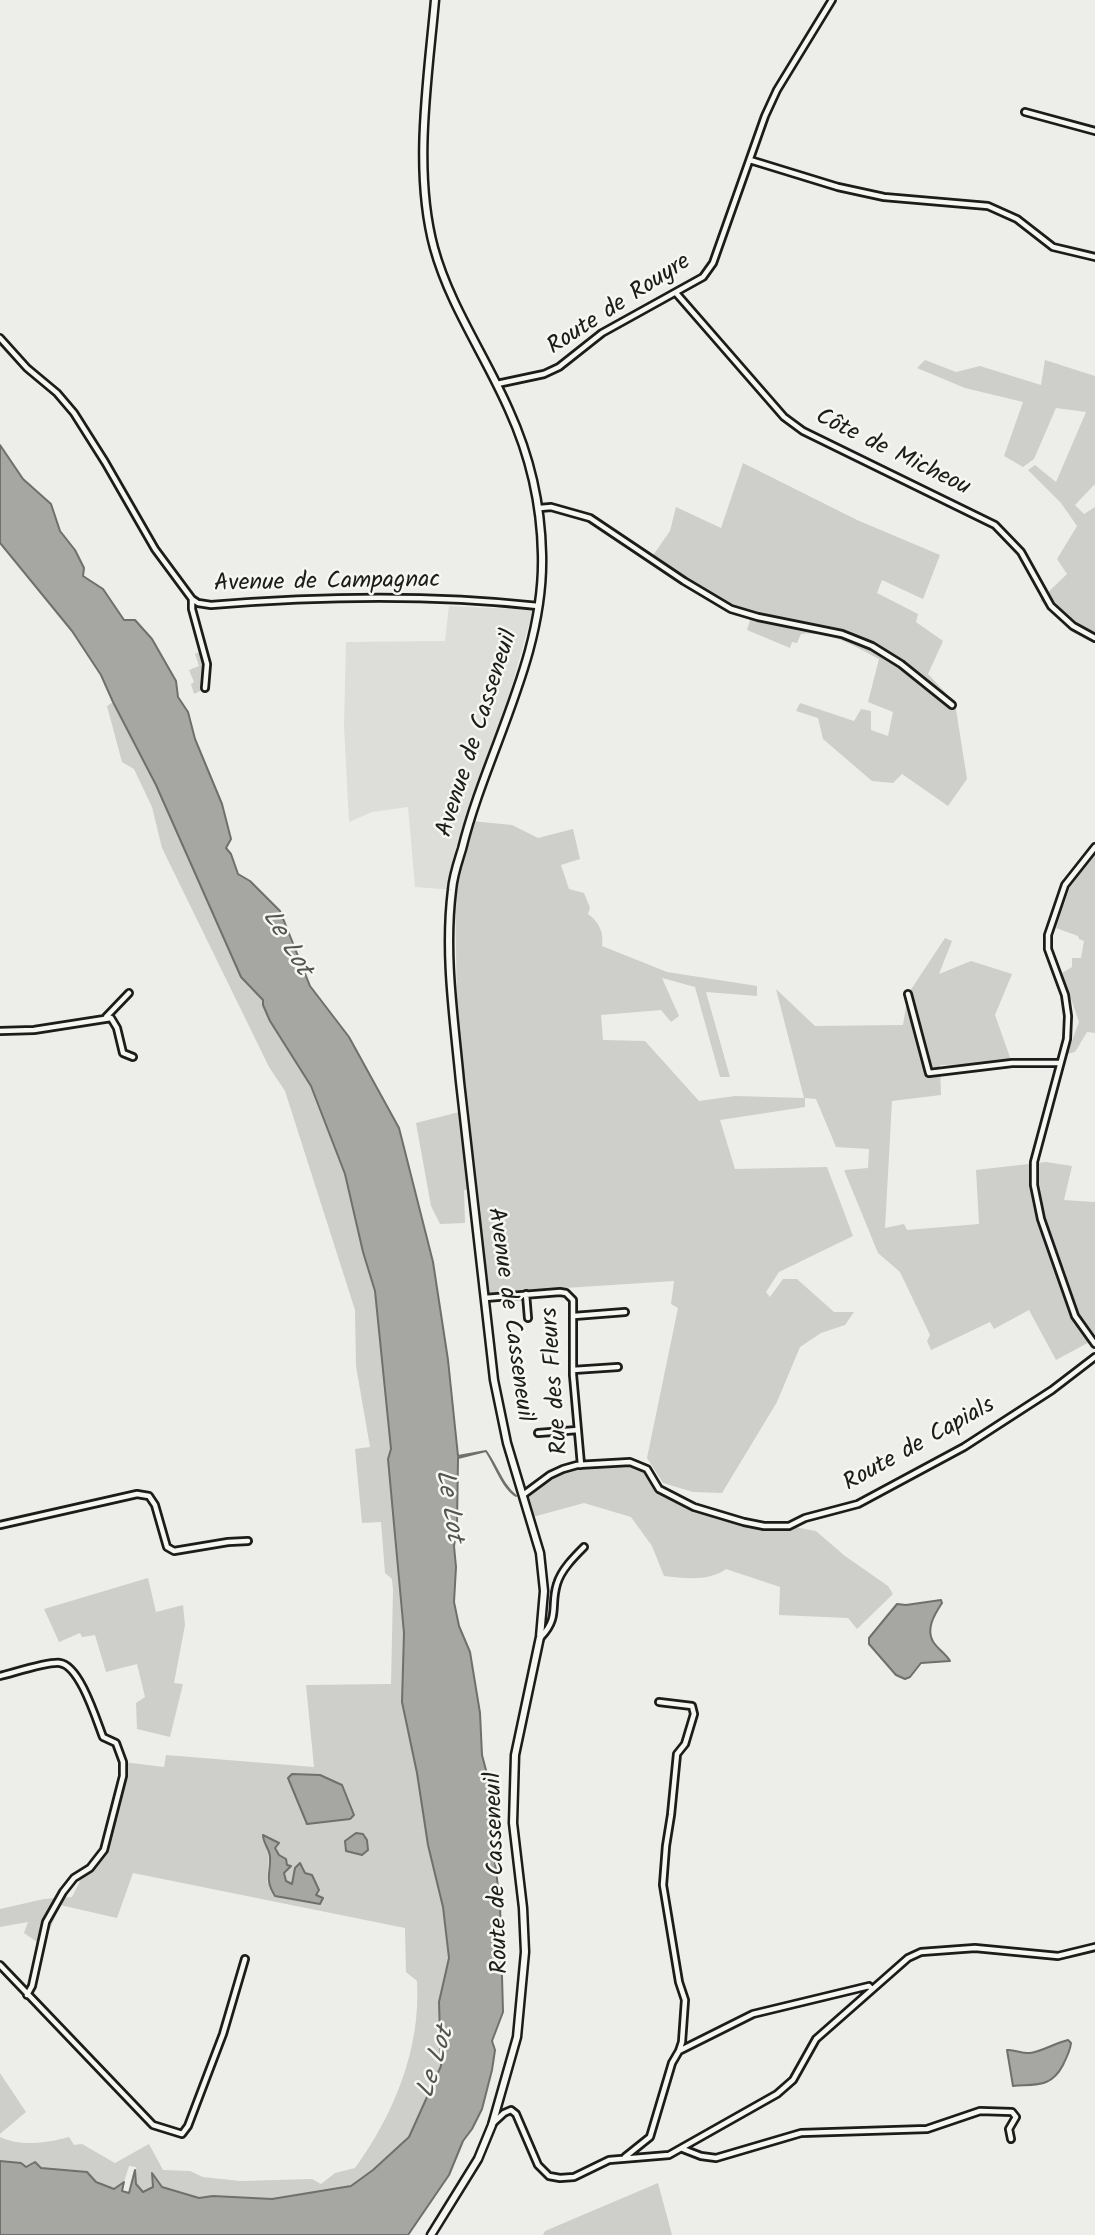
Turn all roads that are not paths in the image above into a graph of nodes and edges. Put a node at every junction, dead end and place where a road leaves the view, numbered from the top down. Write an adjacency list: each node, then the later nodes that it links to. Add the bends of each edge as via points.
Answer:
1 (435, 0): 9 (main road, Avenue de Casseneuil, via 424,187 434,247 449,292)
2 (832, 0): 5 (street, Route de Rouyre, via 769,107)
3 (1025, 112): 4 (street)
4 (1095, 131)
5 (750, 160): 6 (street, via 884,197 988,206 1017,219 1053,247); 7 (street, Route de Rouyre, via 713,263 703,277)
6 (1095, 257)
7 (676, 293): 9 (street, Route de Rouyre, via 602,333 559,367); 13 (street, Côte de Micheou, via 784,417 803,431 995,525 1021,552 1051,606)
8 (0, 338): 11 (street, Avenue de Campagnac, via 74,414 155,550)
9 (496, 384): 10 (main road, Avenue de Casseneuil, via 532,472)
10 (540, 508): 12 (main road, Avenue de Casseneuil, via 543,558); 15 (street, via 590,518 731,609 842,634 872,646)
11 (192, 599): 12 (street, Avenue de Campagnac, via 211,605 317,597 414,597); 14 (street, via 207,664)
12 (539, 606): 24 (main road, Avenue de Casseneuil, via 529,654 468,825 452,889 448,969)
13 (1095, 638)
14 (205, 688)
15 (952, 705)
16 (1095, 847): 22 (street, via 1065,886 1048,935 1068,1016)
17 (130, 993): 19 (street)
18 (908, 994): 22 (street, via 929,1073 1012,1063)
19 (105, 1018): 20 (street); 21 (street, via 114,1022 123,1053)
20 (0, 1031)
21 (133, 1057)
22 (1060, 1063): 28 (street, via 1034,1162 1034,1185 1075,1316)
23 (526, 1294): 24 (street, Rue des Fleurs); 26 (street, Rue des Fleurs, via 566,1293 573,1300); 27 (street)
24 (485, 1298): 35 (main road, Avenue de Casseneuil, via 495,1382)
25 (625, 1312): 26 (street)
26 (574, 1316): 31 (street, Rue des Fleurs)
27 (528, 1318)
28 (1095, 1344)
29 (1095, 1357): 34 (street, Route de Capials, via 964,1447 858,1504 789,1525 764,1526 694,1507 659,1489 647,1469 630,1462)
30 (618, 1367): 31 (street)
31 (573, 1370): 32 (street, Rue des Fleurs)
32 (578, 1430): 33 (street); 34 (street, Rue des Fleurs)
33 (538, 1433)
34 (581, 1465): 35 (street, Route de Capials, via 551,1475)
35 (523, 1496): 39 (main road, Route de Casseneuil, via 540,1553 544,1591)
36 (0, 1525): 37 (street, via 137,1494 149,1496 155,1504 167,1546 174,1551)
37 (248, 1541)
38 (584, 1547): 39 (street, via 557,1581 551,1626)
39 (540, 1637): 48 (main road, Route de Casseneuil, via 515,1755 513,1823 524,1952 517,2037)
40 (0, 1676): 46 (street, via 58,1662 67,1665 77,1676 103,1737 116,1743 123,1762 119,1799 104,1850 90,1868 74,1878 47,1922)
41 (659, 1702): 47 (street, via 692,1706 694,1714 677,1754 663,1885 685,2000)
42 (1095, 1947): 45 (street, via 1045,1956 1002,1949 934,1949 908,1958)
43 (245, 1959): 46 (street, via 223,2034 182,2134 153,2125)
44 (0, 1965): 46 (street)
45 (872, 1989): 47 (street, via 869,1986 753,2014); 50 (street, via 816,2039 793,2080 777,2094)
46 (27, 1995)
47 (679, 2051): 51 (street, via 650,2137)
48 (492, 2125): 51 (street, via 504,2113 511,2110 516,2114 538,2165 549,2176 574,2177 609,2160); 52 (main road, Route de Casseneuil, via 478,2159)
49 (1011, 2139): 50 (street, via 1013,2112 980,2111 927,2129 802,2133 716,2158)
50 (682, 2149): 51 (street, via 668,2155)
51 (625, 2158)
52 (431, 2235)

